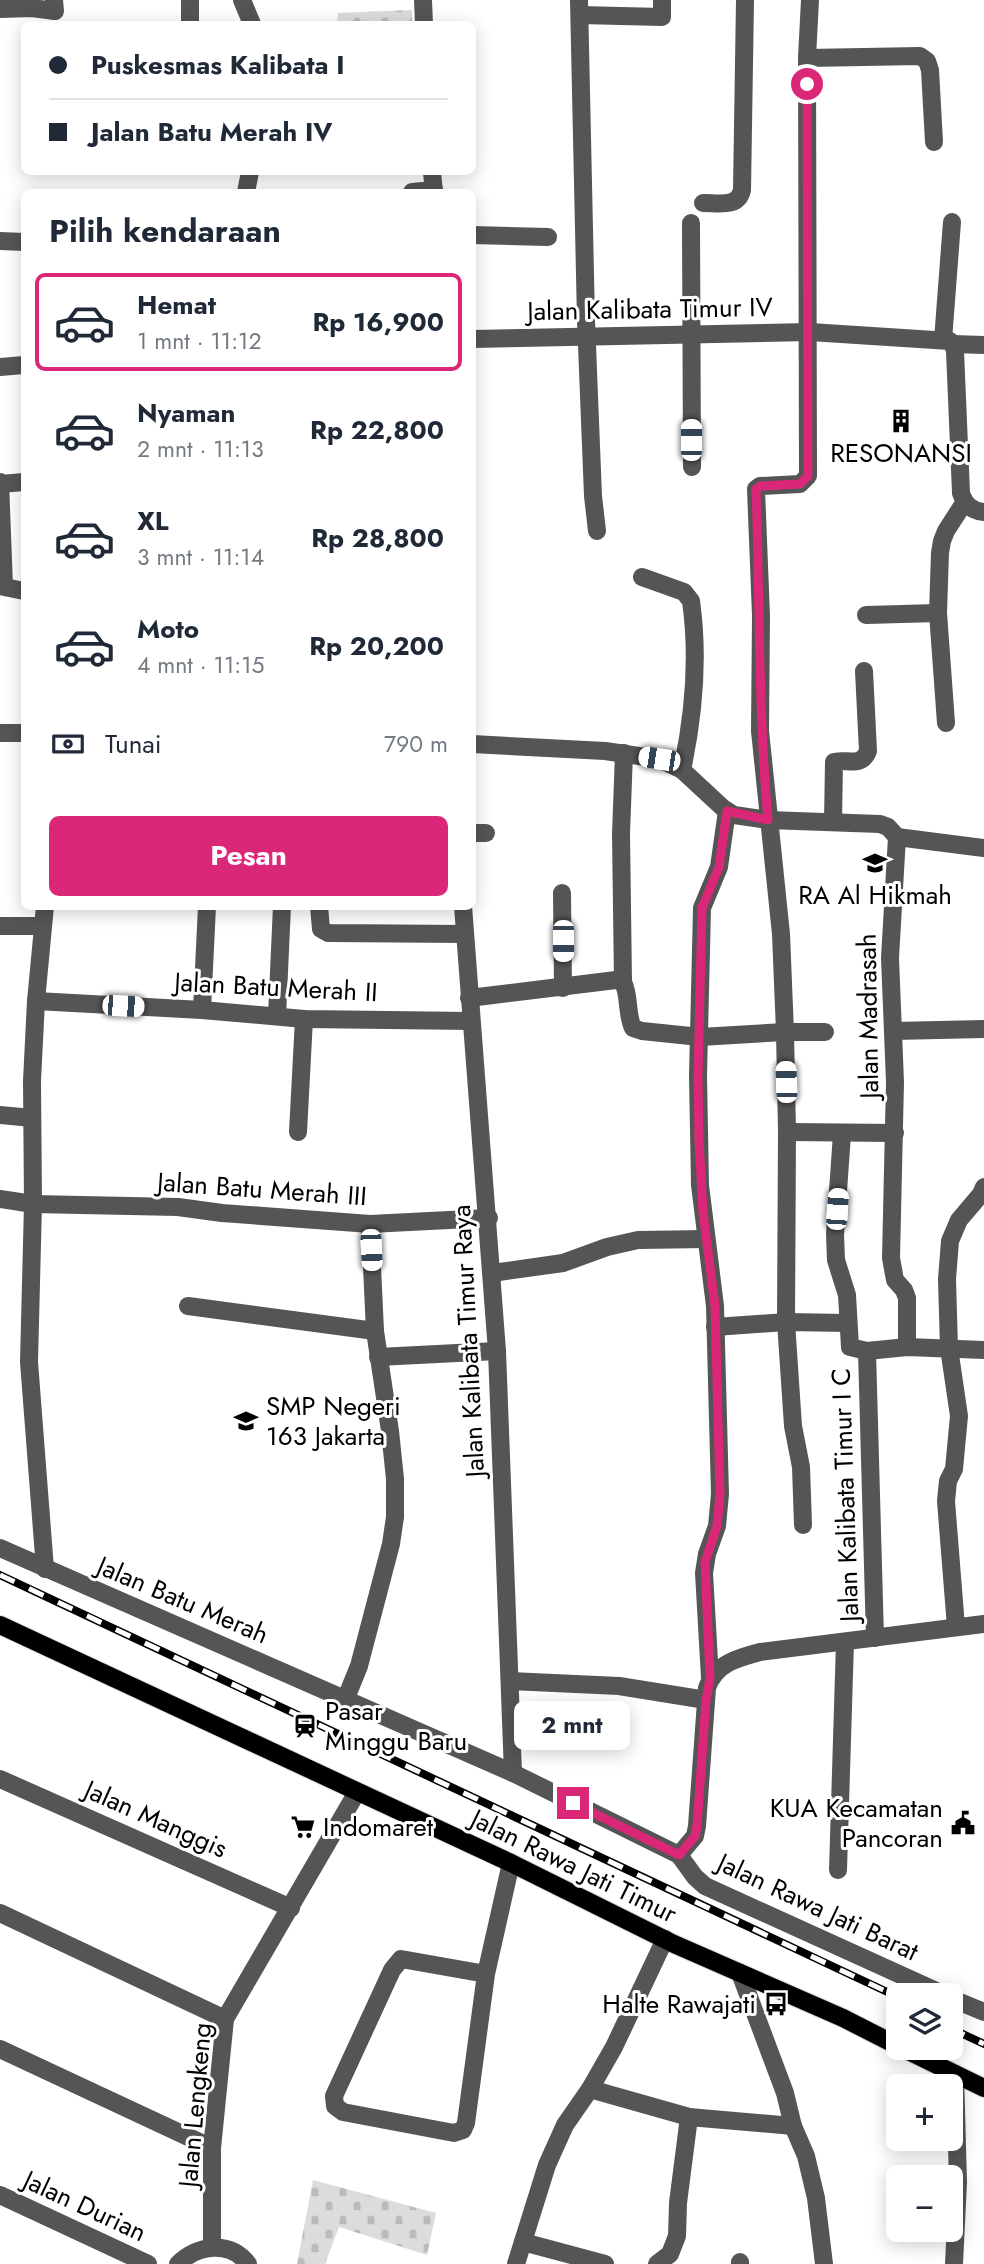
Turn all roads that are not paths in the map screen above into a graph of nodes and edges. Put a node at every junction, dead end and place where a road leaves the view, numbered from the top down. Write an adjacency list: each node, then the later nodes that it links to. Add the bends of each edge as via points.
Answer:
1 (190, 0): 10 (street)
2 (242, 0): 11 (street)
3 (422, 0): 12 (street)
4 (662, 0): 7 (street, via 662,17)
5 (745, 0): 15 (street, via 742,190 734,203)
6 (810, 0): 13 (street)
7 (579, 8): 24 (street)
8 (0, 9): 9 (street)
9 (55, 12)
10 (190, 21)
11 (251, 21)
12 (424, 21)
13 (807, 58): 14 (street, via 920,56 930,70); 22 (street)
14 (934, 142)
15 (704, 203)
16 (952, 222): 26 (street)
17 (691, 223): 23 (street)
18 (476, 236): 19 (street)
19 (548, 237)
20 (0, 241): 21 (street)
21 (21, 242)
22 (810, 332): 23 (street, Jalan Kalibata Timur IV); 26 (street, Jalan Kalibata Timur IV); 49 (street, via 808,476 800,484 756,489 760,731)
23 (691, 333): 24 (street, Jalan Kalibata Timur IV); 30 (street)
24 (587, 337): 25 (street, Jalan Kalibata Timur IV); 35 (street)
25 (476, 338)
26 (948, 342): 27 (street, Jalan Kalibata Timur IV); 33 (street)
27 (984, 345)
28 (21, 365): 29 (street)
29 (0, 367)
30 (692, 467)
31 (21, 482): 32 (street)
32 (0, 483): 37 (street)
33 (964, 503): 34 (street); 39 (street, via 942,541)
34 (984, 512)
35 (597, 531)
36 (642, 577): 47 (street, via 684,592 691,601 696,670)
37 (2, 586): 38 (street)
38 (21, 590)
39 (938, 613): 40 (street); 42 (street)
40 (866, 615)
41 (864, 671): 50 (street, via 868,751 859,762 834,762)
42 (946, 723)
43 (0, 733): 44 (street)
44 (21, 733)
45 (476, 744): 46 (street)
46 (624, 753): 47 (street, via 659,759); 62 (street)
47 (682, 770): 48 (street)
48 (727, 811): 49 (street); 74 (street, via 719,867 702,908)
49 (768, 820): 50 (street); 72 (street, via 781,934)
50 (833, 822): 51 (street, via 880,824)
51 (897, 837): 52 (street); 71 (street, Jalan Madrasah, via 890,958)
52 (984, 848)
53 (562, 893): 63 (street)
54 (45, 910): 60 (street)
55 (207, 910): 66 (street)
56 (282, 910): 67 (street)
57 (319, 910): 61 (street, via 321,929 328,933)
58 (463, 910): 61 (street, Jalan Kalibata Timur Raya)
59 (0, 926): 60 (street)
60 (43, 926): 65 (street)
61 (464, 934): 64 (street, Jalan Kalibata Timur Raya)
62 (623, 982): 63 (street); 74 (street, via 634,1028)
63 (563, 988): 64 (street)
64 (469, 998): 69 (street, Jalan Kalibata Timur Raya)
65 (36, 1001): 66 (street, Jalan Batu Merah II); 76 (street)
66 (202, 1010): 67 (street, Jalan Batu Merah II)
67 (277, 1016): 68 (street, Jalan Batu Merah II)
68 (304, 1019): 69 (street, Jalan Batu Merah II); 77 (street)
69 (471, 1021): 84 (street, Jalan Kalibata Timur Raya)
70 (984, 1029): 71 (street)
71 (893, 1031): 79 (street, Jalan Madrasah)
72 (785, 1032): 73 (street); 74 (street); 78 (street)
73 (825, 1032)
74 (700, 1037): 86 (street, via 699,1141)
75 (0, 1115): 76 (street)
76 (32, 1118): 83 (street)
77 (298, 1132)
78 (787, 1132): 80 (street); 89 (street)
79 (895, 1133): 80 (street); 93 (street, Jalan Madrasah, via 891,1258 895,1280 907,1298)
80 (842, 1134): 90 (street, via 835,1234)
81 (984, 1187): 94 (street, via 959,1220 950,1241)
82 (0, 1199): 83 (street, Jalan Batu Merah III)
83 (33, 1204): 85 (street, Jalan Batu Merah III, via 178,1207); 101 (street, via 29,1362)
84 (489, 1218): 85 (street, Jalan Batu Merah III); 87 (street, Jalan Kalibata Timur Raya)
85 (370, 1224): 92 (street)
86 (706, 1239): 87 (street, via 638,1240 563,1263); 91 (street)
87 (492, 1273): 96 (street, Jalan Kalibata Timur Raya)
88 (188, 1306): 92 (street)
89 (786, 1322): 90 (street); 91 (street); 99 (street)
90 (848, 1323): 97 (street, via 850,1347)
91 (715, 1327): 107 (street, via 720,1494 704,1573)
92 (375, 1331): 98 (street)
93 (907, 1347): 94 (street); 97 (street)
94 (949, 1348): 95 (street); 104 (street, via 959,1416 946,1502)
95 (984, 1350)
96 (497, 1351): 98 (street); 108 (street, Jalan Kalibata Timur Raya)
97 (867, 1351): 105 (street, Jalan Kalibata Timur I C)
98 (378, 1357): 109 (street, via 390,1431 395,1517 359,1666)
99 (803, 1525)
100 (0, 1548): 101 (street, Jalan Batu Merah)
101 (45, 1569): 109 (street, Jalan Batu Merah)
102 (984, 1624): 104 (street)
103 (0, 1625): 113 (main road, Jalan Rawa Jati Timur)
104 (956, 1627): 105 (street)
105 (875, 1638): 106 (street)
106 (845, 1642): 107 (street, via 738,1657); 116 (street)
107 (710, 1678): 110 (street)
108 (510, 1681): 110 (street, via 619,1686); 111 (street, Jalan Kalibata Timur Raya)
109 (346, 1698): 111 (street, Jalan Batu Merah)
110 (706, 1700): 114 (street, via 697,1826 695,1836)
111 (513, 1773): 114 (street, Jalan Batu Merah)
112 (0, 1779): 117 (street, Jalan Manggis)
113 (357, 1792): 115 (main road, Jalan Rawa Jati Timur); 117 (street, Jalan Lengkeng)
114 (679, 1855): 122 (street, Jalan Rawa Jati Barat, via 705,1886)
115 (511, 1863): 119 (main road, Jalan Rawa Jati Timur); 121 (street)
116 (838, 1870)
117 (291, 1908): 125 (street, Jalan Lengkeng)
118 (0, 1913): 125 (street)
119 (665, 1939): 120 (main road, Jalan Rawa Jati Timur); 131 (street)
120 (740, 1973): 126 (main road, Jalan Rawa Jati Timur); 134 (street)
121 (486, 1974): 121 (street, via 463,2130 454,2133 343,2112 335,2106 334,2096 401,1959)
122 (919, 1983)
123 (963, 2003): 124 (street)
124 (984, 2012)
125 (225, 2019): 135 (street, Jalan Lengkeng)
126 (886, 2040)
127 (0, 2049): 135 (street)
128 (926, 2060): 129 (main road, Jalan Rawa Jati Timur)
129 (955, 2074)
130 (963, 2078): 132 (main road, Jalan Rawa Jati Timur)
131 (590, 2088): 133 (street); 138 (street, via 565,2125 547,2165)
132 (984, 2088)
133 (689, 2116): 134 (street); 145 (street, via 677,2236 670,2254)
134 (793, 2126): 146 (street, via 816,2197)
135 (212, 2148): 139 (street, Jalan Lengkeng)
136 (957, 2151): 147 (street)
137 (0, 2195): 140 (street, Jalan Durian)
138 (523, 2242): 143 (street); 144 (street)
139 (212, 2247): 141 (street, via 188,2255); 142 (street, via 230,2250)
140 (148, 2264)
141 (178, 2264)
142 (248, 2264)
143 (516, 2264)
144 (605, 2264)
145 (657, 2264)
146 (824, 2264)
147 (954, 2264)

